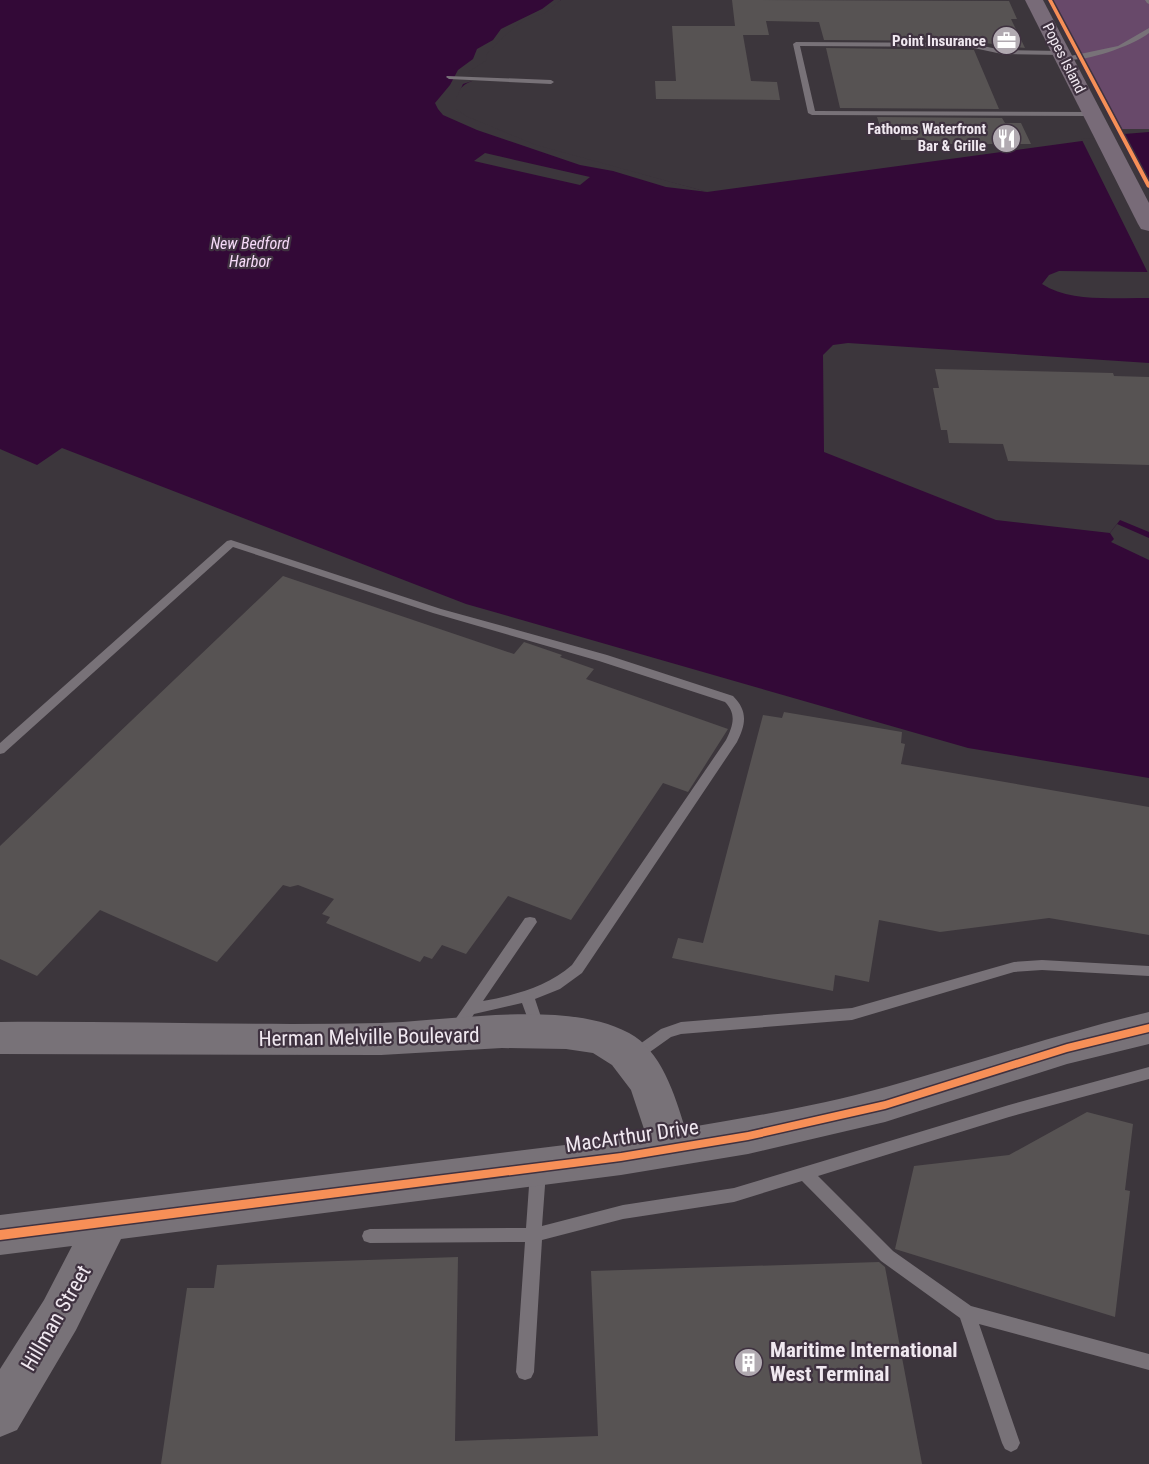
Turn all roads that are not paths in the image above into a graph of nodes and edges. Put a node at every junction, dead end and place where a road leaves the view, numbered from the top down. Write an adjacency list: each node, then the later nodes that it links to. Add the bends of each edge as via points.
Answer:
1 (1034, 0): 3 (highway, Popes Island)
2 (1149, 30): 3 (lane, via 1113,50)
3 (1062, 56): 6 (highway, Popes Island); 6 (lane, via 1002,52 969,45 796,44 812,113)
4 (449, 77): 5 (lane)
5 (551, 82)
6 (1093, 116): 7 (highway, Popes Island)
7 (1149, 224)
8 (0, 750): 11 (lane, via 231,543 437,611 729,699 740,711 735,735 573,974)
9 (530, 922): 12 (lane)
10 (1149, 971): 15 (lane, via 1042,965 1002,969 852,1014 681,1028 666,1033)
11 (533, 1015): 12 (street, Herman Melville Boulevard); 15 (street, Herman Melville Boulevard, via 614,1044)
12 (460, 1023): 14 (street, Herman Melville Boulevard, via 354,1039)
13 (1149, 1028): 17 (street, MacArthur Drive, via 1067,1048 852,1114)
14 (0, 1038)
15 (631, 1057): 17 (street, Herman Melville Boulevard, via 652,1092)
16 (1149, 1073): 19 (lane)
17 (671, 1149): 18 (street, MacArthur Drive)
18 (538, 1167): 20 (street, MacArthur Drive); 22 (lane)
19 (805, 1173): 22 (lane, via 734,1195 623,1212); 24 (lane, via 887,1256)
20 (108, 1220): 21 (street, MacArthur Drive); 27 (street, Hillman Street, via 60,1315)
21 (0, 1235)
22 (534, 1235): 23 (lane); 26 (lane)
23 (370, 1236)
24 (967, 1313): 25 (lane); 28 (lane)
25 (1149, 1362)
26 (525, 1372)
27 (0, 1413)
28 (1011, 1443)

